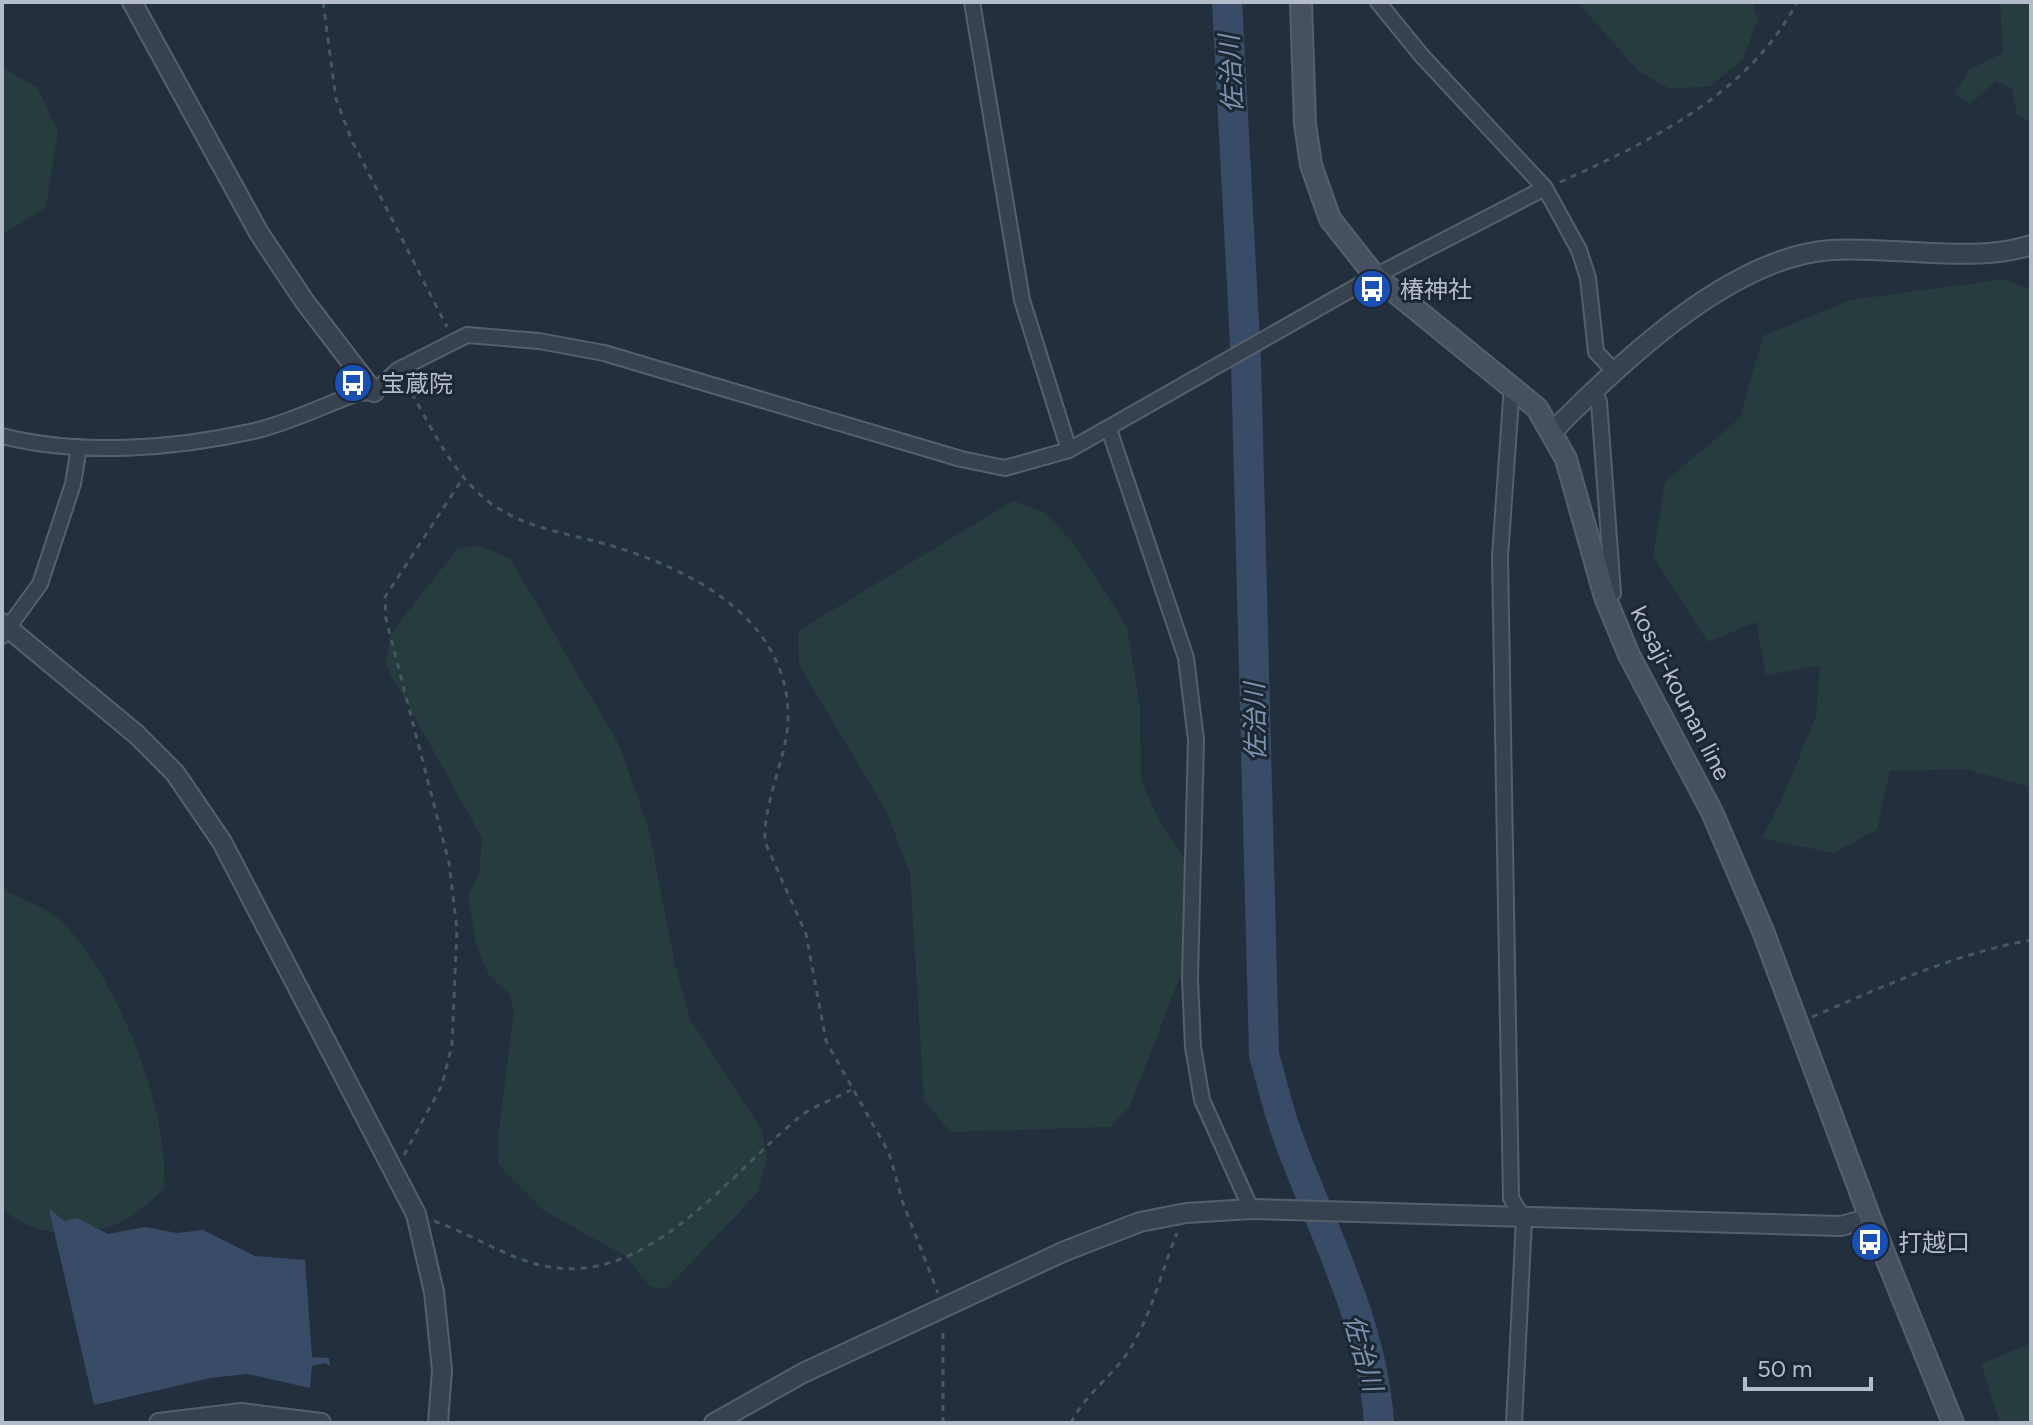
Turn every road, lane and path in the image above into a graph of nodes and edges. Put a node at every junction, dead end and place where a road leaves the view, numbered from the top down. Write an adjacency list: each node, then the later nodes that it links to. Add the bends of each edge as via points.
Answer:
1 (132, 2): 15 (street, via 259,233)
2 (323, 2): 10 (path, via 336,99 352,141)
3 (972, 2): 20 (street, via 1022,300)
4 (1301, 2): 9 (main road, kosaji-kounan line, via 1311,165 1330,219)
5 (1378, 2): 7 (street)
6 (1797, 2): 7 (path, via 1762,57 1724,90 1654,137)
7 (1545, 188): 9 (street); 12 (street, via 1579,250 1588,278 1596,352)
8 (2031, 245): 12 (street, via 1998,252 1802,254 1772,263 1697,307)
9 (1375, 276): 13 (main road, kosaji-kounan line); 16 (street)
10 (455, 341): 11 (street); 20 (street, via 467,335 604,353 1005,468)
11 (398, 370): 15 (street); 21 (path)
12 (1613, 370): 14 (street)
13 (1512, 385): 17 (main road, kosaji-kounan line, via 1537,408); 32 (street, via 1500,557 1501,739 1511,1198)
14 (1594, 390): 17 (street); 22 (street, via 1613,593)
15 (374, 392): 19 (street, via 358,393 256,431 181,443)
16 (1109, 429): 20 (street); 28 (street, via 1186,658 1196,740 1193,1047 1202,1100)
17 (1551, 433): 22 (main road, kosaji-kounan line, via 1566,459)
18 (2, 436): 19 (street)
19 (79, 447): 23 (street, via 73,484 40,584)
20 (1069, 450)
21 (463, 478): 26 (path, via 490,503 519,519 680,570 727,599 758,631 776,661 788,711 765,842 806,934 826,1041); 27 (path, via 385,597 449,863 457,929 452,1045 442,1085)
22 (1605, 597): 25 (main road, kosaji-kounan line, via 1629,655 1712,812)
23 (4, 629): 27 (street, via 104,706 175,773 229,855)
24 (2031, 940): 25 (path, via 1910,974)
25 (1797, 1023): 31 (main road, kosaji-kounan line)
26 (852, 1090): 30 (path, via 799,1116 696,1214 650,1246 598,1264 569,1269 536,1263); 33 (path, via 889,1153)
27 (395, 1172): 30 (street)
28 (1251, 1209): 29 (street); 32 (street)
29 (1186, 1213): 33 (street, via 1140,1222 1065,1251); 39 (path, via 1127,1354)
30 (416, 1214): 36 (street, via 434,1292 442,1370)
31 (1870, 1218): 32 (street, via 1841,1226); 41 (main road, kosaji-kounan line)
32 (1524, 1219): 40 (street)
33 (943, 1307): 37 (street, via 803,1373); 38 (path)
34 (159, 1423): 35 (street, via 241,1413)
35 (321, 1423)
36 (438, 1423)
37 (714, 1423)
38 (943, 1423)
39 (1071, 1423)
40 (1514, 1423)
41 (1953, 1423)

